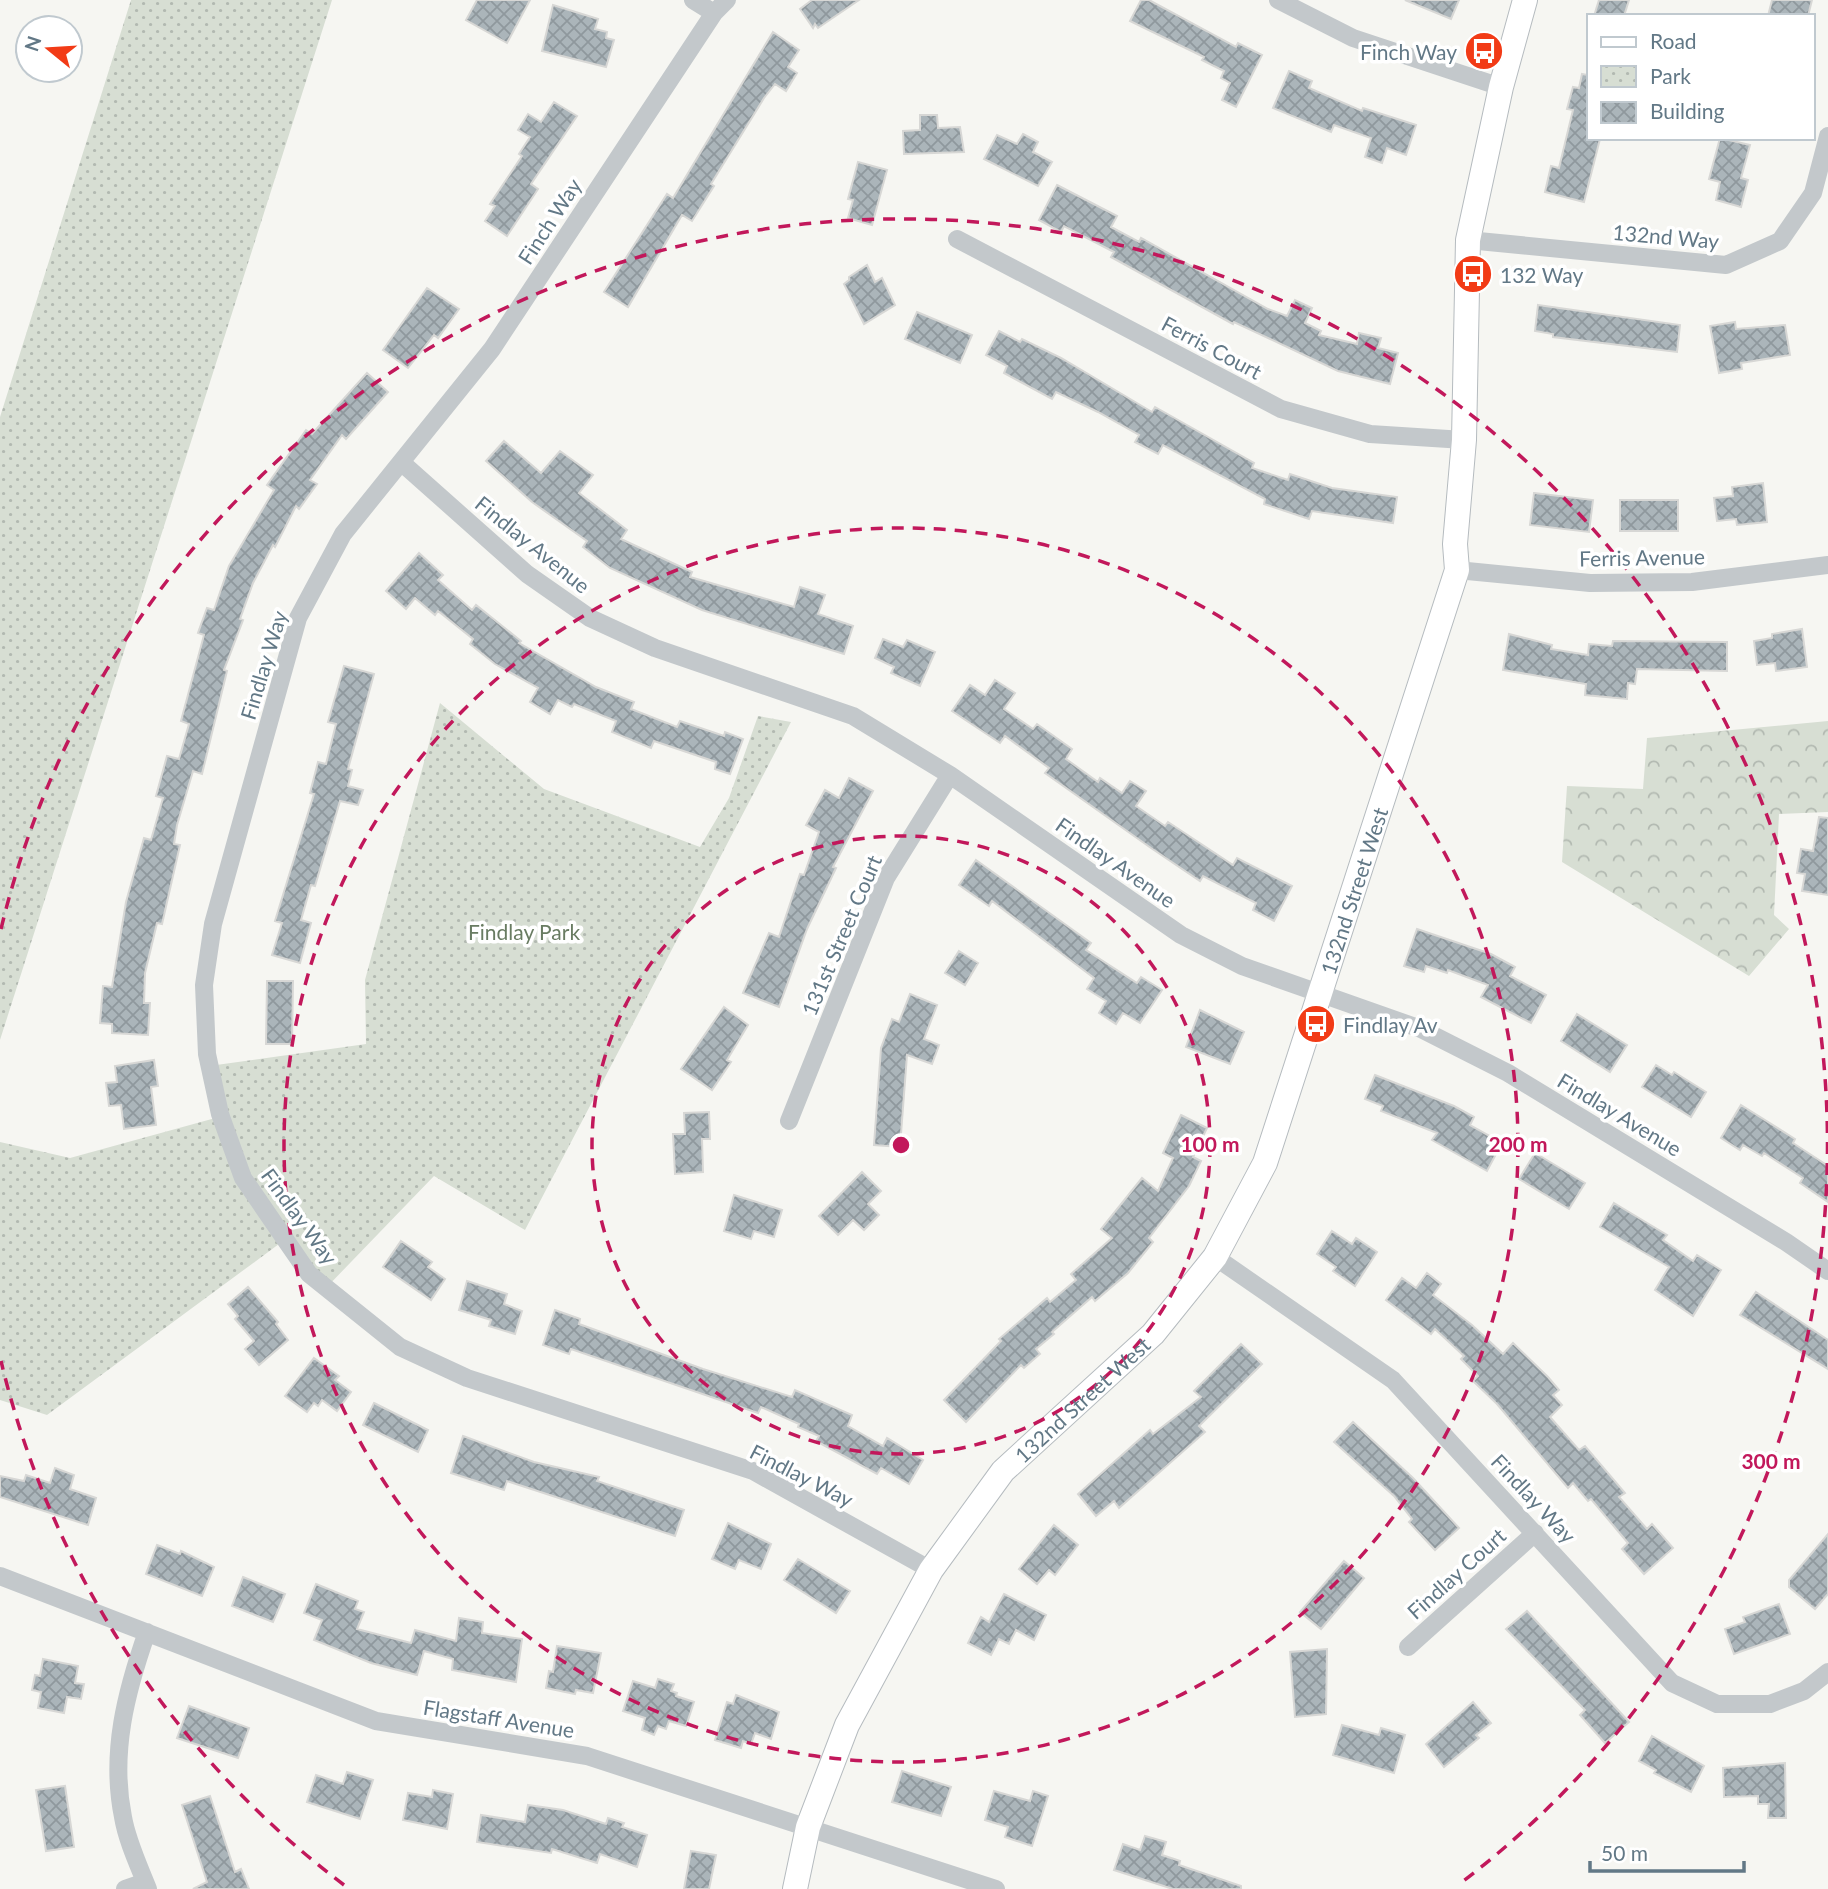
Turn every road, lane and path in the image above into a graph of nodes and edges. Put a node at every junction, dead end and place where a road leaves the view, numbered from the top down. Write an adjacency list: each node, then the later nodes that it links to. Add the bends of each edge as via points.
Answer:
1 (693, 0): 5 (street)
2 (727, 0): 5 (street, Finch Way)
3 (1278, 0): 6 (street, via 1353,38)
4 (1525, 0): 6 (street, 132nd Street West)
5 (714, 13): 11 (street, Finch Way, via 492,349)
6 (1502, 87): 9 (street, 132nd Street West)
7 (1828, 136): 9 (street, 132nd Way, via 1813,193 1780,241 1727,265)
8 (957, 239): 10 (street, Ferris Court, via 1281,409 1370,434)
9 (1468, 240): 10 (street, 132nd Street West)
10 (1464, 440): 13 (street, 132nd Street West)
11 (401, 462): 14 (street, Findlay Avenue, via 527,574 590,618 655,648 853,716); 20 (street, Findlay Way, via 343,534 298,618 213,924 204,985 206,1054 220,1114 243,1178 309,1274 400,1347 467,1378 753,1471)
12 (1828, 565): 13 (street, Ferris Avenue, via 1692,582 1590,583)
13 (1457, 570): 15 (street, 132nd Street West)
14 (950, 775): 15 (street, Findlay Avenue, via 1181,935 1242,966); 16 (street, 131st Street Court, via 886,878)
15 (1321, 994): 17 (street, 132nd Street West, via 1265,1163); 18 (street, Findlay Avenue, via 1421,1029 1508,1073)
16 (789, 1121)
17 (1215, 1257): 19 (street, Findlay Way, via 1393,1380); 20 (street, 132nd Street West, via 1153,1334 1003,1471)
18 (1828, 1271)
19 (1535, 1533): 23 (street, Findlay Court); 24 (street, Findlay Way, via 1672,1683 1717,1703 1770,1704 1804,1691)
20 (931, 1570): 25 (street, 132nd Street West, via 847,1725)
21 (0, 1576): 22 (street, Flagstaff Avenue)
22 (147, 1632): 25 (street, Flagstaff Avenue, via 376,1721 587,1756); 26 (street, via 126,1692 117,1754 123,1818)
23 (1408, 1647)
24 (1828, 1672)
25 (808, 1827): 28 (street, 132nd Street West); 29 (street, Flagstaff Avenue)
26 (146, 1885): 27 (street)
27 (125, 1889)
28 (795, 1889)
29 (996, 1889)

